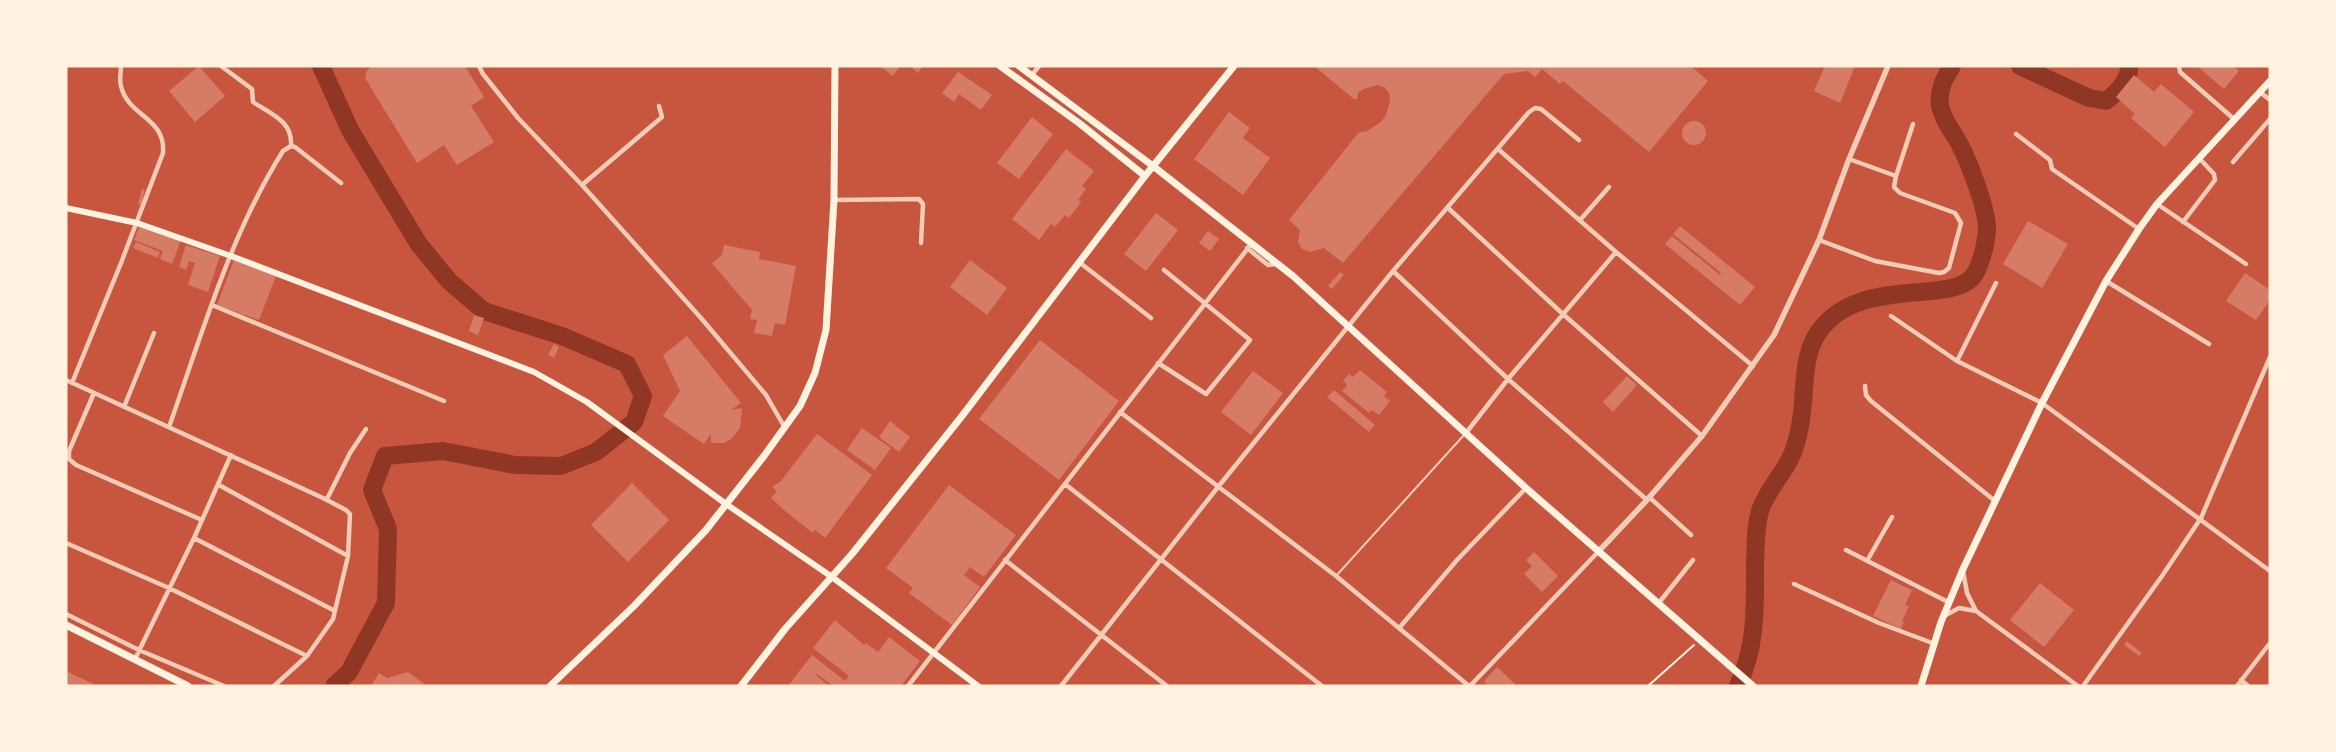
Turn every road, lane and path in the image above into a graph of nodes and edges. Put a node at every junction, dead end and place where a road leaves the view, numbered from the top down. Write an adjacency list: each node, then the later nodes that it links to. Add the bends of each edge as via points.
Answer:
1 (121, 66): 39 (street, via 120,84 126,98 158,129 164,144)
2 (221, 66): 22 (street, via 252,89 254,102 286,124 292,136)
3 (480, 66): 31 (street, via 518,118)
4 (835, 66): 33 (main road)
5 (1000, 66): 11 (main road)
6 (1019, 66): 12 (main road)
7 (1039, 66): 12 (street)
8 (1234, 66): 27 (main road)
9 (1888, 66): 25 (street)
10 (2179, 66): 17 (street, via 2180,72)
11 (1009, 69): 28 (main road)
12 (1032, 75): 27 (main road)
13 (2270, 81): 14 (main road)
14 (2260, 92): 15 (street); 17 (main road)
15 (2270, 100)
16 (659, 106): 31 (street, via 662,117)
17 (2234, 119): 24 (main road)
18 (2270, 119): 26 (street)
19 (1913, 124): 29 (street)
20 (2016, 134): 40 (street, via 2050,160 2052,169)
21 (1580, 140): 23 (street, via 1541,109 1535,108)
22 (291, 146): 30 (street); 45 (street, via 283,151 268,174)
23 (1498, 149): 36 (street); 37 (street)
24 (2199, 158): 34 (main road); 38 (street, via 2216,180)
25 (1849, 159): 29 (street); 41 (street)
26 (2233, 162)
27 (1153, 166): 28 (main road); 43 (main road)
28 (1145, 176): 46 (main road)
29 (1896, 176): 41 (street, via 1894,187 1900,193 1955,213 1960,218 1949,268 1939,273 1875,260)
30 (341, 184)
31 (582, 185): 74 (street, via 766,395)
32 (1609, 187): 37 (street)
33 (834, 200): 42 (street, via 919,199 924,204); 74 (main road, via 824,337 815,373 800,406)
34 (2157, 204): 38 (street); 40 (main road)
35 (66, 208): 39 (main road)
36 (1448, 208): 49 (street); 54 (street)
37 (1580, 220): 44 (street)
38 (2183, 222): 47 (street)
39 (137, 223): 45 (main road); 66 (street)
40 (2139, 229): 50 (main road)
41 (1818, 240): 63 (street, via 1774,335)
42 (921, 243)
43 (1250, 246): 52 (street); 57 (main road, via 1279,264)
44 (1616, 252): 54 (street); 63 (street)
45 (231, 256): 53 (street); 87 (main road, via 534,372 587,402)
46 (1079, 262): 56 (street); 104 (main road, via 962,416)
47 (2246, 264)
48 (1164, 270): 52 (street)
49 (1393, 272): 57 (street); 64 (street)
50 (2106, 281): 59 (street); 70 (main road)
51 (1996, 283): 61 (street)
52 (1205, 301): 62 (street); 62 (street, via 1247,335 1249,342 1206,394)
53 (212, 305): 69 (street); 73 (street)
54 (1564, 315): 64 (street); 77 (street)
55 (1891, 316): 61 (street)
56 (1151, 318)
57 (1350, 327): 76 (main road); 82 (street)
58 (154, 334): 71 (street)
59 (2208, 344)
60 (2270, 357): 89 (street)
61 (1957, 361): 70 (street)
62 (1158, 363): 72 (street)
63 (1753, 366): 77 (street)
64 (1508, 379): 76 (street); 85 (street)
65 (66, 380): 66 (street)
66 (72, 383): 68 (street)
67 (1865, 386): 86 (street, via 1871,401)
68 (94, 393): 71 (street); 79 (street)
69 (444, 401)
70 (2042, 403): 86 (main road); 89 (street)
71 (124, 407): 73 (street)
72 (1120, 412): 80 (street); 82 (street)
73 (169, 427): 78 (street)
74 (785, 428): 87 (main road)
75 (366, 429): 84 (street)
76 (1466, 433): 83 (main road); 103 (lane)
77 (1702, 436): 85 (street)
78 (231, 455): 81 (street); 84 (street)
79 (68, 459): 90 (street)
80 (1065, 484): 97 (street); 98 (street)
81 (219, 485): 90 (street); 96 (street)
82 (1218, 487): 97 (street); 103 (street)
83 (1526, 488): 95 (main road); 114 (street, via 1457,560)
84 (325, 498): 96 (street, via 350,514)
85 (1648, 498): 91 (street); 95 (street)
86 (1995, 501): 101 (main road)
87 (726, 504): 104 (main road); 127 (main road, via 681,557)
88 (1892, 517): 100 (street)
89 (2201, 518): 102 (street); 139 (street)
90 (202, 520): 92 (street)
91 (1691, 534)
92 (194, 538): 106 (street); 109 (street)
93 (66, 543): 106 (street)
94 (1846, 550): 100 (street)
95 (1598, 552): 108 (main road); 134 (street)
96 (348, 556): 109 (street)
97 (1162, 559): 115 (street); 133 (street)
98 (1005, 560): 115 (street); 120 (street)
99 (1693, 560): 108 (street)
100 (1867, 561): 107 (street)
101 (1963, 569): 107 (main road); 110 (street, via 1967,593)
102 (2270, 571)
103 (1336, 576): 114 (street)
104 (832, 577): 120 (main road); 128 (main road, via 785,629)
105 (1794, 584): 117 (street, via 1879,623)
106 (169, 588): 119 (street); 121 (street)
107 (1948, 602): 112 (main road)
108 (1658, 604): 116 (main road)
109 (335, 611): 121 (street, via 325,633)
110 (1976, 612): 112 (street, via 1959,608 1952,610); 138 (street)
111 (66, 614): 119 (street)
112 (1941, 622): 117 (main road)
113 (66, 625): 122 (main road)
114 (1400, 627): 134 (street)
115 (1102, 636): 131 (street); 132 (street)
116 (1700, 640): 135 (path); 136 (main road)
117 (1935, 644): 137 (main road)
118 (2270, 644): 123 (street)
119 (139, 650): 122 (street); 125 (street)
120 (934, 652): 129 (street); 130 (main road)
121 (307, 656): 126 (street)
122 (135, 658): 124 (main road)
123 (2241, 680): 140 (street); 141 (street)
124 (188, 686)
125 (224, 686)
126 (274, 686)
127 (550, 686)
128 (741, 686)
129 (908, 686)
130 (978, 686)
131 (1061, 686)
132 (1166, 686)
133 (1322, 686)
134 (1470, 686)
135 (1648, 686)
136 (1753, 686)
137 (1921, 686)
138 (2078, 686)
139 (2082, 686)
140 (2236, 686)
141 (2248, 686)

